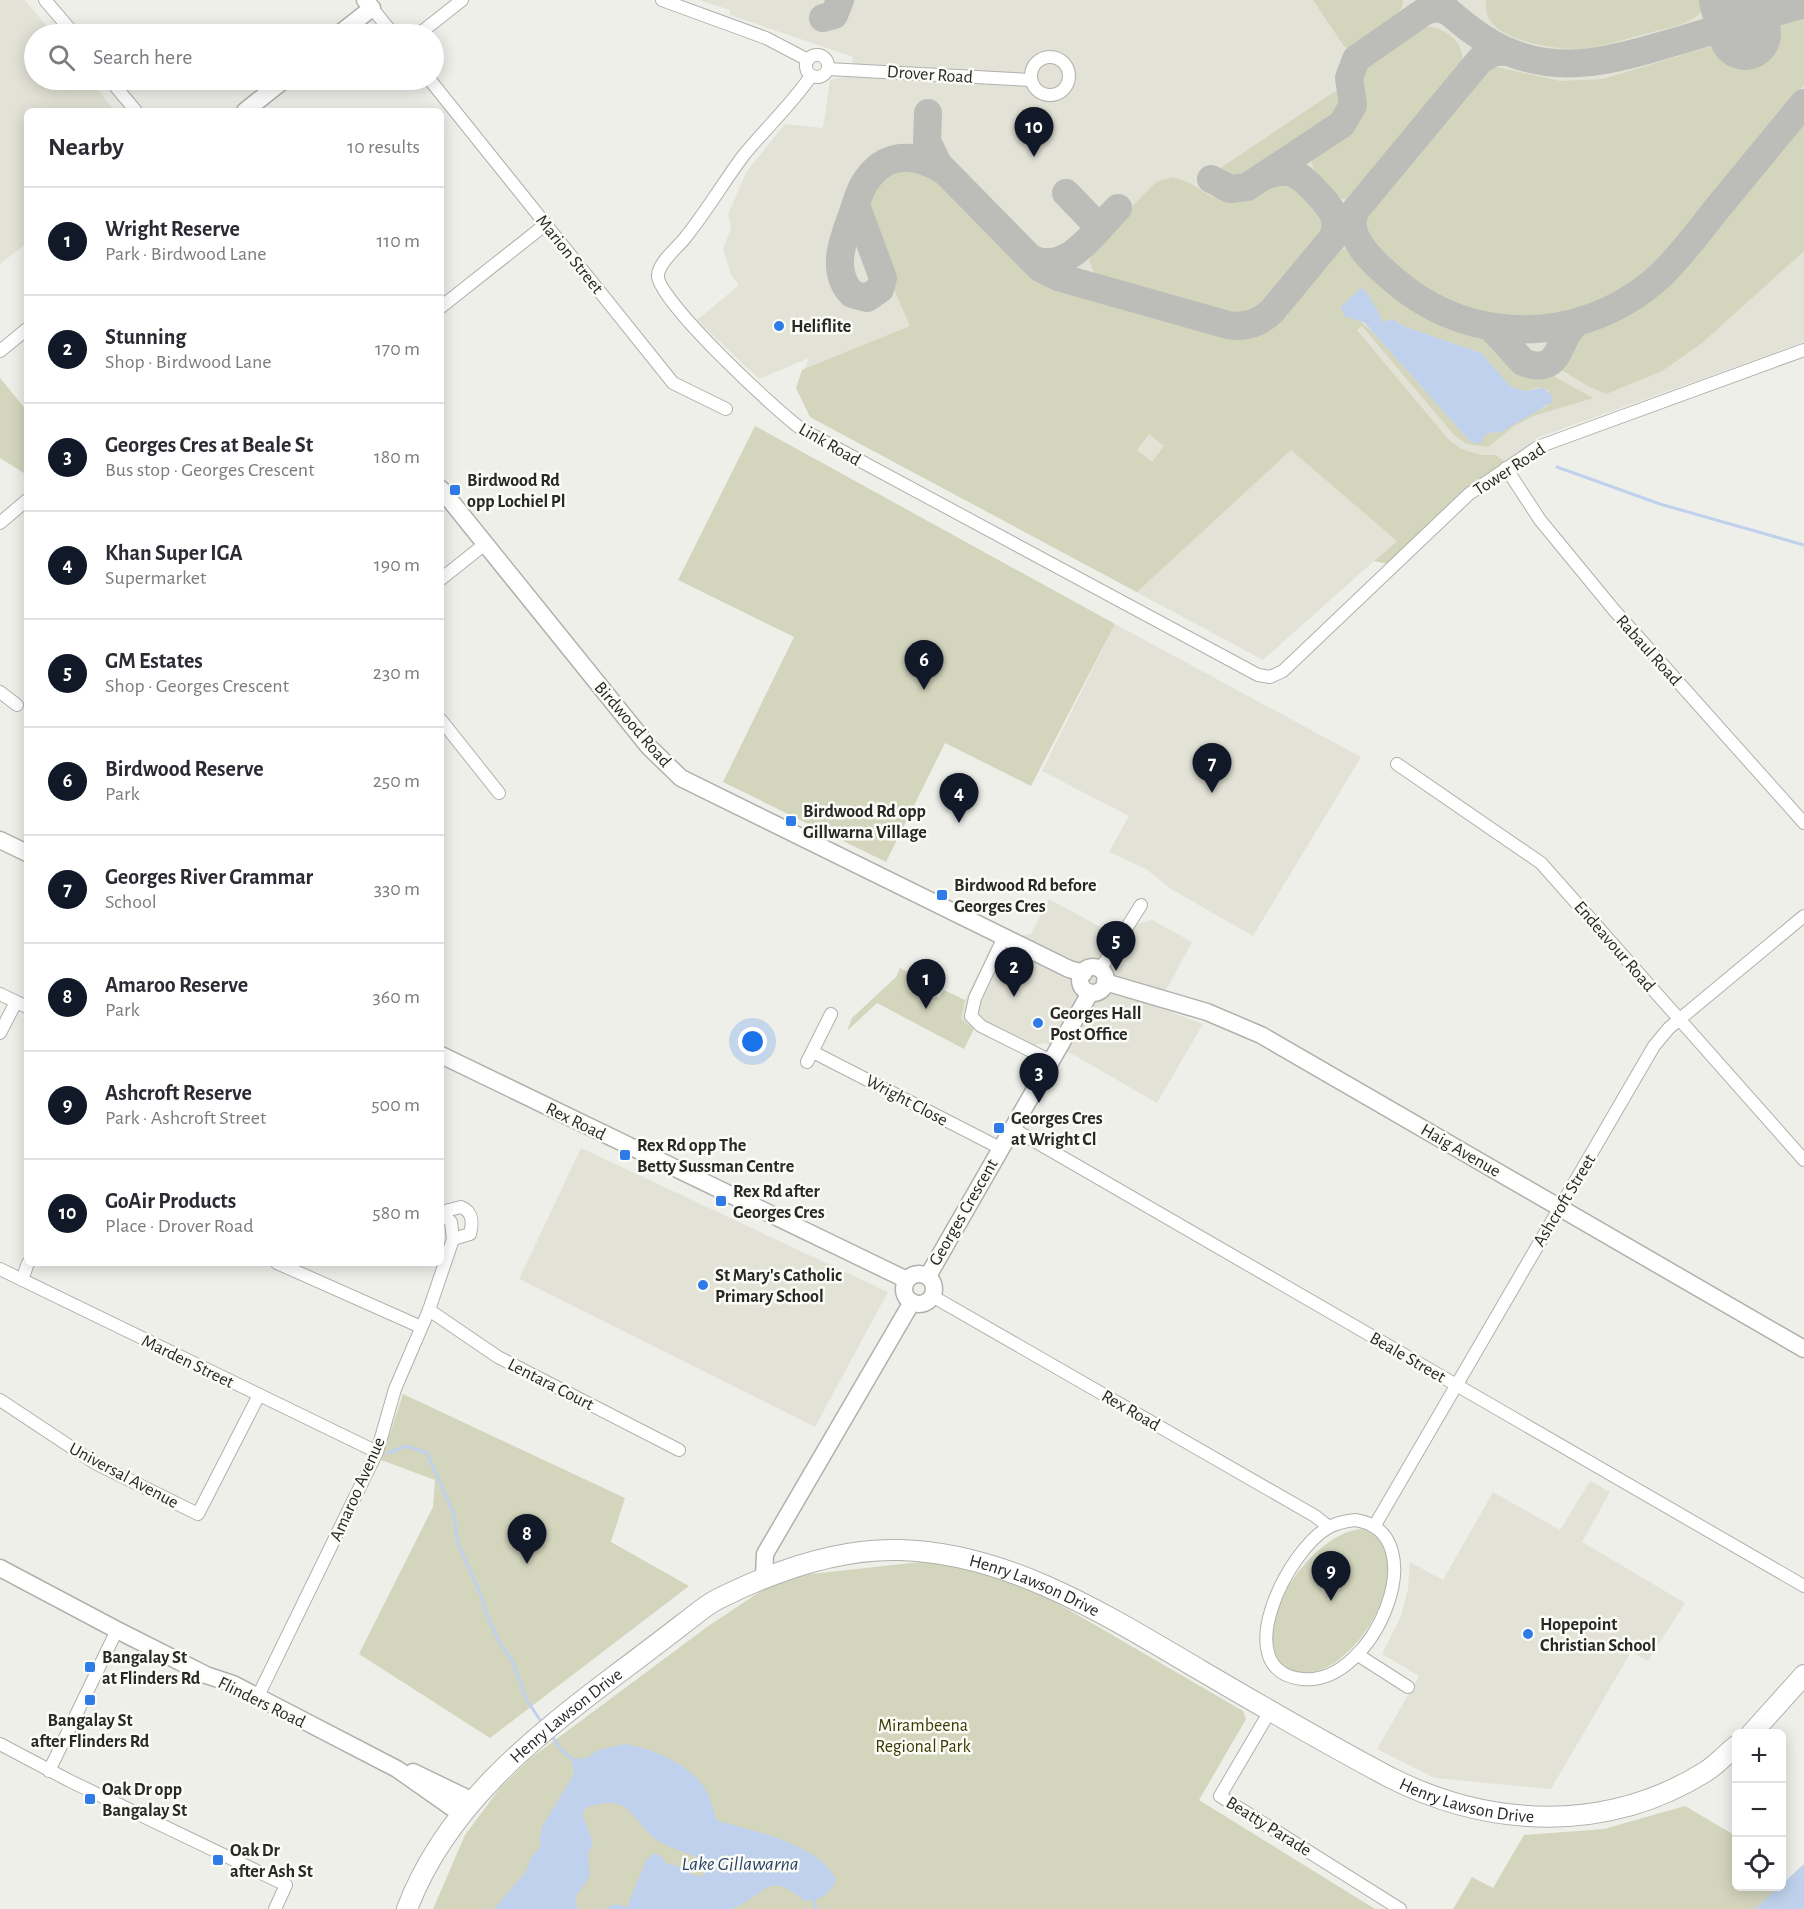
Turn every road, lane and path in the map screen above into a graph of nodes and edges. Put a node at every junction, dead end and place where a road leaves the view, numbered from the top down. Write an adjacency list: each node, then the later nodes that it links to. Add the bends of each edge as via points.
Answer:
1 (45, 0): 5 (street)
2 (462, 0): 8 (street)
3 (662, 0): 9 (street, via 766,38)
4 (368, 4): 6 (street); 7 (street)
5 (65, 24)
6 (349, 24)
7 (385, 24)
8 (432, 24)
9 (808, 60): 10 (street, via 821,56); 11 (street, via 806,67)
10 (828, 69): 11 (street, via 821,76); 12 (street, Drover Road)
11 (811, 76): 30 (street, Link Road, via 745,154 659,269 658,280 664,291 714,349 803,430 1240,667)
12 (1031, 80)
13 (118, 90): 16 (street)
14 (271, 90): 17 (street)
15 (438, 90): 18 (street, Marion Street)
16 (133, 108)
17 (249, 108)
18 (546, 224): 19 (street); 23 (street, Marion Street, via 673,382)
19 (444, 305)
20 (24, 331): 22 (street)
21 (1804, 350): 24 (street, Tower Road, via 1538,447)
22 (0, 351)
23 (726, 409)
24 (1506, 468): 30 (street, Tower Road, via 1470,494 1283,671); 36 (street, Rabaul Road, via 1540,520 1614,610)
25 (444, 493): 28 (street, Birdwood Road)
26 (24, 503): 27 (street)
27 (0, 523)
28 (485, 544): 29 (street); 41 (street, Birdwood Road, via 649,747 681,777)
29 (444, 577)
30 (1270, 677)
31 (0, 692): 32 (street)
32 (17, 705)
33 (444, 724): 35 (street)
34 (1397, 764): 48 (street, Endeavour Road, via 1541,863)
35 (499, 792)
36 (1804, 823)
37 (0, 840): 38 (street)
38 (24, 852)
39 (1141, 905): 43 (street)
40 (1804, 916): 48 (street, Ashcroft Street)
41 (1004, 937): 42 (street, Birdwood Road); 51 (street, via 975,998 971,1016 981,1026)
42 (1084, 973): 43 (street, via 1093,967); 44 (street, via 1081,986)
43 (1103, 975): 44 (street, via 1101,989); 55 (street, Haig Avenue, via 1251,1029)
44 (1090, 993): 51 (street, Georges Crescent)
45 (0, 994): 46 (street)
46 (21, 1005): 49 (street)
47 (831, 1014): 53 (street, Wright Close, via 810,1057)
48 (1680, 1019): 54 (street, Endeavour Road); 55 (street, Ashcroft Street, via 1654,1046)
49 (0, 1033)
50 (444, 1056): 66 (street, Rex Road)
51 (1051, 1061): 52 (street, Georges Crescent)
52 (1012, 1128): 53 (street, Georges Crescent); 72 (street, Beale Street)
53 (1000, 1148): 64 (street, Georges Crescent)
54 (1804, 1160)
55 (1560, 1208): 71 (street, Haig Avenue); 72 (street, Ashcroft Street)
56 (444, 1211): 58 (street, via 461,1207 468,1210 473,1222 470,1234)
57 (444, 1215): 58 (street, via 451,1222)
58 (453, 1239): 62 (street, Amaroo Avenue)
59 (27, 1266): 65 (street)
60 (284, 1266): 70 (street)
61 (444, 1266): 69 (street, Amaroo Avenue)
62 (444, 1266)
63 (0, 1269): 65 (street, Marden Street)
64 (928, 1276): 66 (street, via 916,1274); 67 (street, via 934,1288)
65 (22, 1280): 73 (street, Marden Street)
66 (907, 1280): 68 (street, via 904,1290)
67 (932, 1296): 68 (street, via 923,1303); 78 (street, Rex Road)
68 (912, 1302): 80 (street, via 765,1554)
69 (429, 1310): 70 (street, Amaroo Avenue); 75 (street, Lentara Court, via 498,1357)
70 (421, 1327): 76 (street, Amaroo Avenue, via 395,1389)
71 (1804, 1349)
72 (1456, 1385): 77 (street, Ashcroft Street); 81 (street, Beale Street)
73 (259, 1395): 74 (street, Universal Avenue, via 198,1514 95,1463); 76 (street, Marden Street)
74 (0, 1400)
75 (679, 1450)
76 (377, 1452): 86 (street, Amaroo Avenue)
77 (1375, 1525): 78 (street, via 1355,1520); 83 (street, via 1387,1537 1394,1570 1381,1621)
78 (1329, 1527): 83 (street, via 1297,1556 1278,1587 1267,1629 1269,1654 1281,1671 1302,1679 1332,1673)
79 (0, 1568): 82 (street, Flinders Road)
80 (764, 1578): 87 (main road, Henry Lawson Drive, via 817,1560 874,1550 917,1551 973,1560 1033,1580 1094,1610); 92 (main road, Henry Lawson Drive, via 715,1600 546,1728)
81 (1804, 1586)
82 (117, 1630): 86 (street, Flinders Road); 91 (street)
83 (1358, 1655): 85 (street)
84 (1804, 1676): 88 (main road)
85 (1408, 1687)
86 (257, 1698): 92 (street, Flinders Road)
87 (1270, 1711): 90 (main road, Henry Lawson Drive, via 1428,1796 1469,1809 1523,1817 1591,1814 1649,1799 1705,1772); 95 (street, Beatty Parade, via 1220,1796)
88 (1756, 1729)
89 (0, 1744): 91 (street)
90 (1732, 1750)
91 (49, 1771): 93 (street, via 286,1886)
92 (467, 1808): 94 (main road, Henry Lawson Drive, via 431,1858)
93 (275, 1909)
94 (407, 1909)
95 (1400, 1909)

